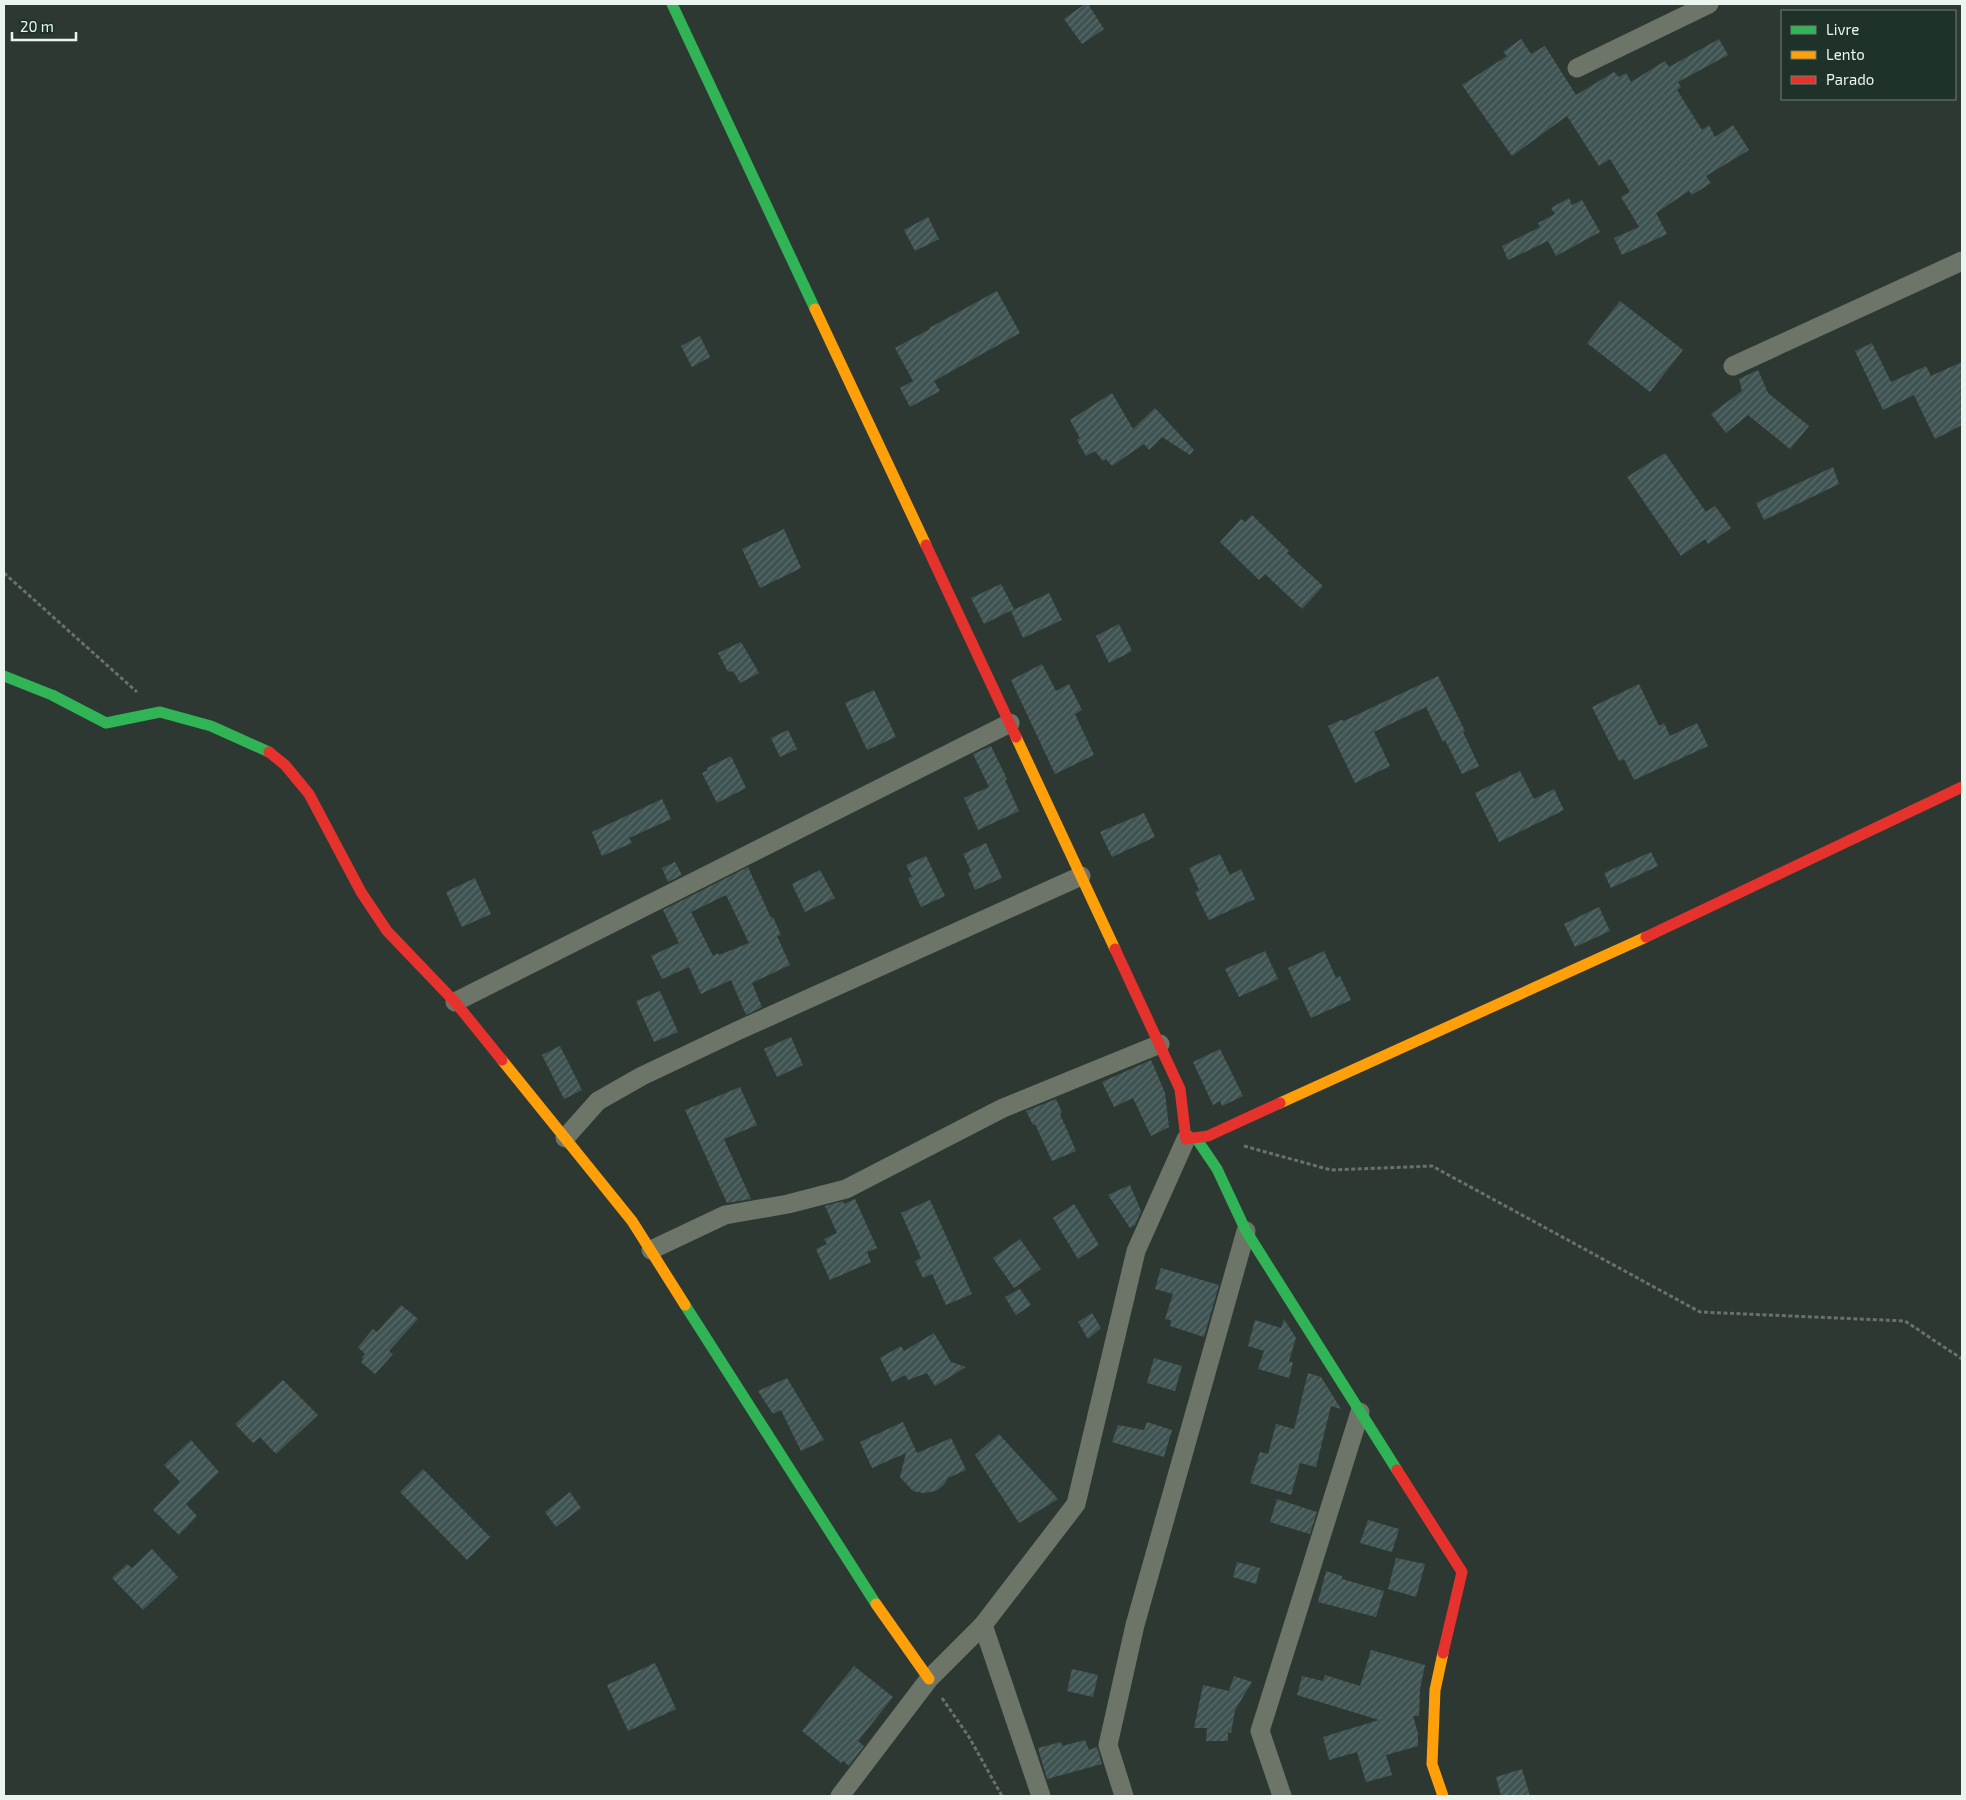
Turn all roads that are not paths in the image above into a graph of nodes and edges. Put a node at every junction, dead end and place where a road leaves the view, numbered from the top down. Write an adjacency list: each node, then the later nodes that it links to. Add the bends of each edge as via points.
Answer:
1 (672, 4): 7 (street)
2 (1709, 4): 3 (street)
3 (1577, 68)
4 (1962, 261): 5 (street)
5 (1733, 366)
6 (4, 676): 10 (street, via 52,695 106,723 160,712 211,726 265,750 285,765 309,794 361,892 387,931)
7 (1010, 723): 9 (street); 10 (street)
8 (1962, 787): 13 (street, via 1495,1007 1208,1136)
9 (1081, 876): 11 (street); 12 (street, via 642,1076 598,1101)
10 (455, 1002): 12 (street)
11 (1160, 1044): 13 (street, via 1180,1089); 15 (street, via 1003,1108 846,1189 725,1215)
12 (565, 1138): 15 (street, via 632,1221)
13 (1191, 1138): 14 (street, via 1217,1170); 17 (street, via 1136,1251 1076,1504)
14 (1246, 1231): 16 (street); 21 (street, via 1135,1624 1112,1726 1108,1745)
15 (651, 1250): 18 (street, via 870,1595)
16 (1360, 1412): 22 (street, via 1260,1731); 23 (street, via 1462,1572 1436,1690 1432,1764)
17 (983, 1625): 18 (street); 20 (street)
18 (929, 1679): 19 (street)
19 (840, 1796)
20 (1041, 1796)
21 (1124, 1796)
22 (1282, 1796)
23 (1443, 1796)

